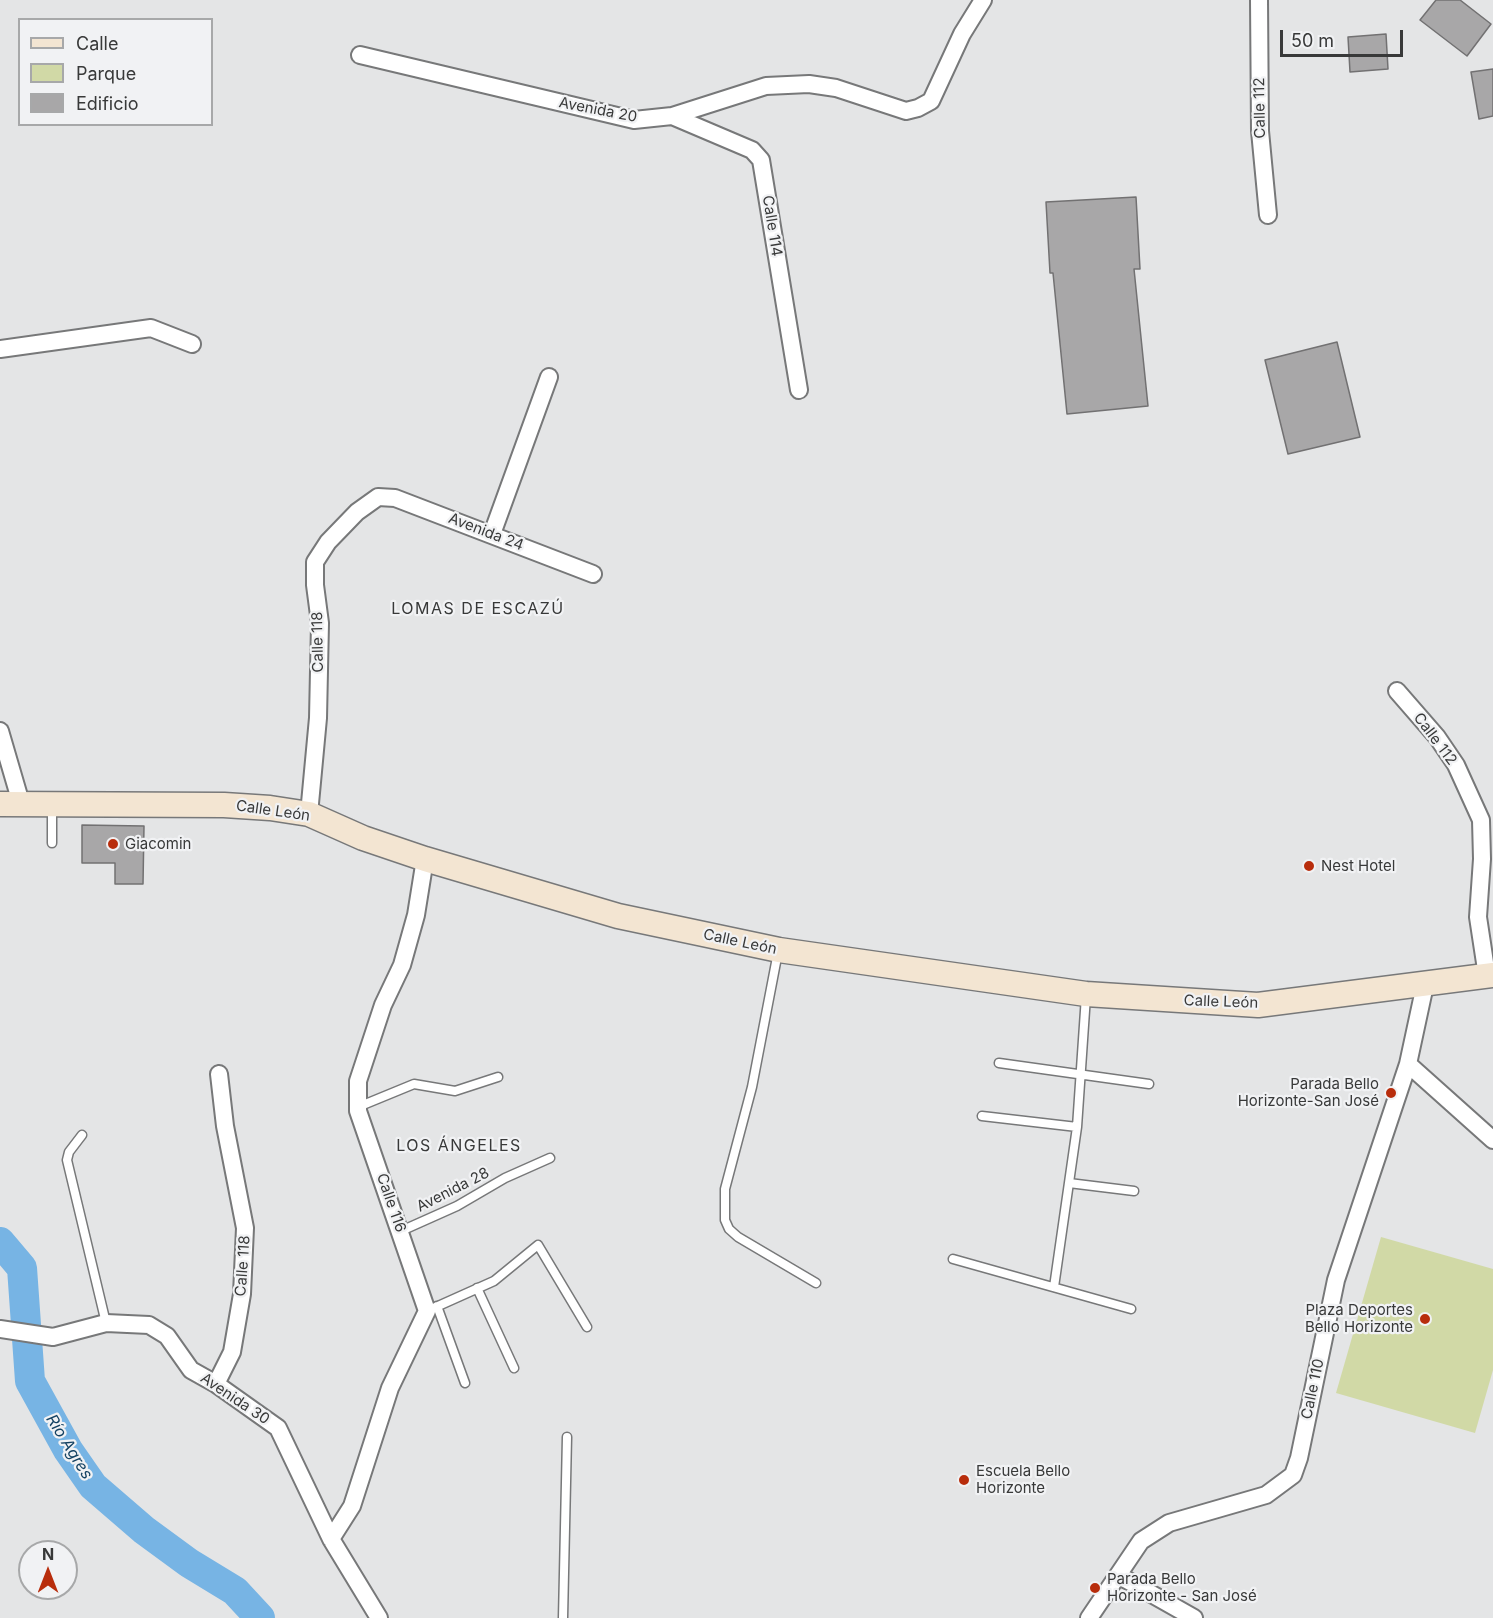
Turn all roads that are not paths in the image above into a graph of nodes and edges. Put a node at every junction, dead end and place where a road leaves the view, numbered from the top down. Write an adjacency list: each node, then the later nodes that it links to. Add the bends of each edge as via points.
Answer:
1 (983, 0): 4 (street, Avenida 20, via 962,34 931,101 918,108 906,111 836,88 808,84 766,86)
2 (1258, 0): 5 (street, Calle 112, via 1260,131)
3 (360, 55): 4 (street, Avenida 20, via 634,120)
4 (672, 116): 9 (street, Calle 114, via 752,150 761,160)
5 (1268, 215)
6 (192, 344): 7 (street, via 152,328)
7 (0, 349)
8 (549, 376): 11 (street)
9 (799, 390)
10 (378, 497): 11 (street, Avenida 24, via 395,498); 17 (street, Calle 118, via 357,512 315,562 320,624 318,718)
11 (492, 534): 12 (street, Avenida 24)
12 (593, 574)
13 (1397, 691): 19 (street, Calle 112, via 1456,765 1481,820)
14 (0, 731): 15 (street)
15 (10, 804): 16 (main road, Calle León)
16 (52, 805): 17 (main road, Calle León, via 224,805); 18 (lane)
17 (309, 814): 20 (main road, Calle León)
18 (51, 843)
19 (1487, 850): 22 (street, via 1478,917)
20 (425, 859): 21 (main road, Calle León, via 618,916); 31 (street, Calle 116, via 416,915 402,965 383,1005 358,1081)
21 (779, 950): 24 (main road, Calle León); 41 (lane, via 752,1086 725,1189 725,1220 738,1237)
22 (1490, 976): 23 (main road, Calle León)
23 (1425, 985): 24 (main road, Calle León, via 1258,1005); 26 (street, Calle 110)
24 (1086, 994): 28 (lane)
25 (999, 1063): 28 (lane)
26 (1408, 1064): 35 (street); 54 (street, Calle 110, via 1336,1280 1293,1475 1266,1495 1168,1522 1141,1541)
27 (219, 1074): 51 (street, Calle 118, via 245,1228 242,1294 232,1352)
28 (1080, 1074): 30 (lane); 33 (lane)
29 (498, 1077): 31 (lane, via 455,1091 414,1083)
30 (1149, 1084)
31 (358, 1107): 39 (street, Calle 116)
32 (982, 1116): 33 (lane)
33 (1077, 1127): 37 (lane)
34 (82, 1135): 46 (lane, via 69,1152 68,1160)
35 (1493, 1140)
36 (550, 1158): 39 (lane, Avenida 28)
37 (1069, 1183): 38 (lane); 42 (lane)
38 (1134, 1191)
39 (401, 1231): 44 (street, Calle 116)
40 (953, 1259): 42 (lane)
41 (816, 1283)
42 (1054, 1287): 45 (lane)
43 (477, 1288): 44 (lane); 47 (lane, via 494,1281 538,1245); 49 (lane)
44 (432, 1308): 50 (lane); 53 (street, via 390,1388 352,1506)
45 (1131, 1309)
46 (106, 1323): 48 (street, Avenida 30, via 53,1337); 51 (street, Avenida 30, via 149,1325 167,1336 191,1370)
47 (587, 1328)
48 (2, 1329)
49 (514, 1368)
50 (465, 1383)
51 (216, 1384): 53 (street, Avenida 30, via 278,1428)
52 (567, 1437): 56 (lane)
53 (331, 1539): 55 (street, Avenida 30)
54 (1118, 1575): 57 (street, Calle 110); 58 (street)
55 (379, 1618)
56 (563, 1618)
57 (1089, 1618)
58 (1194, 1618)

